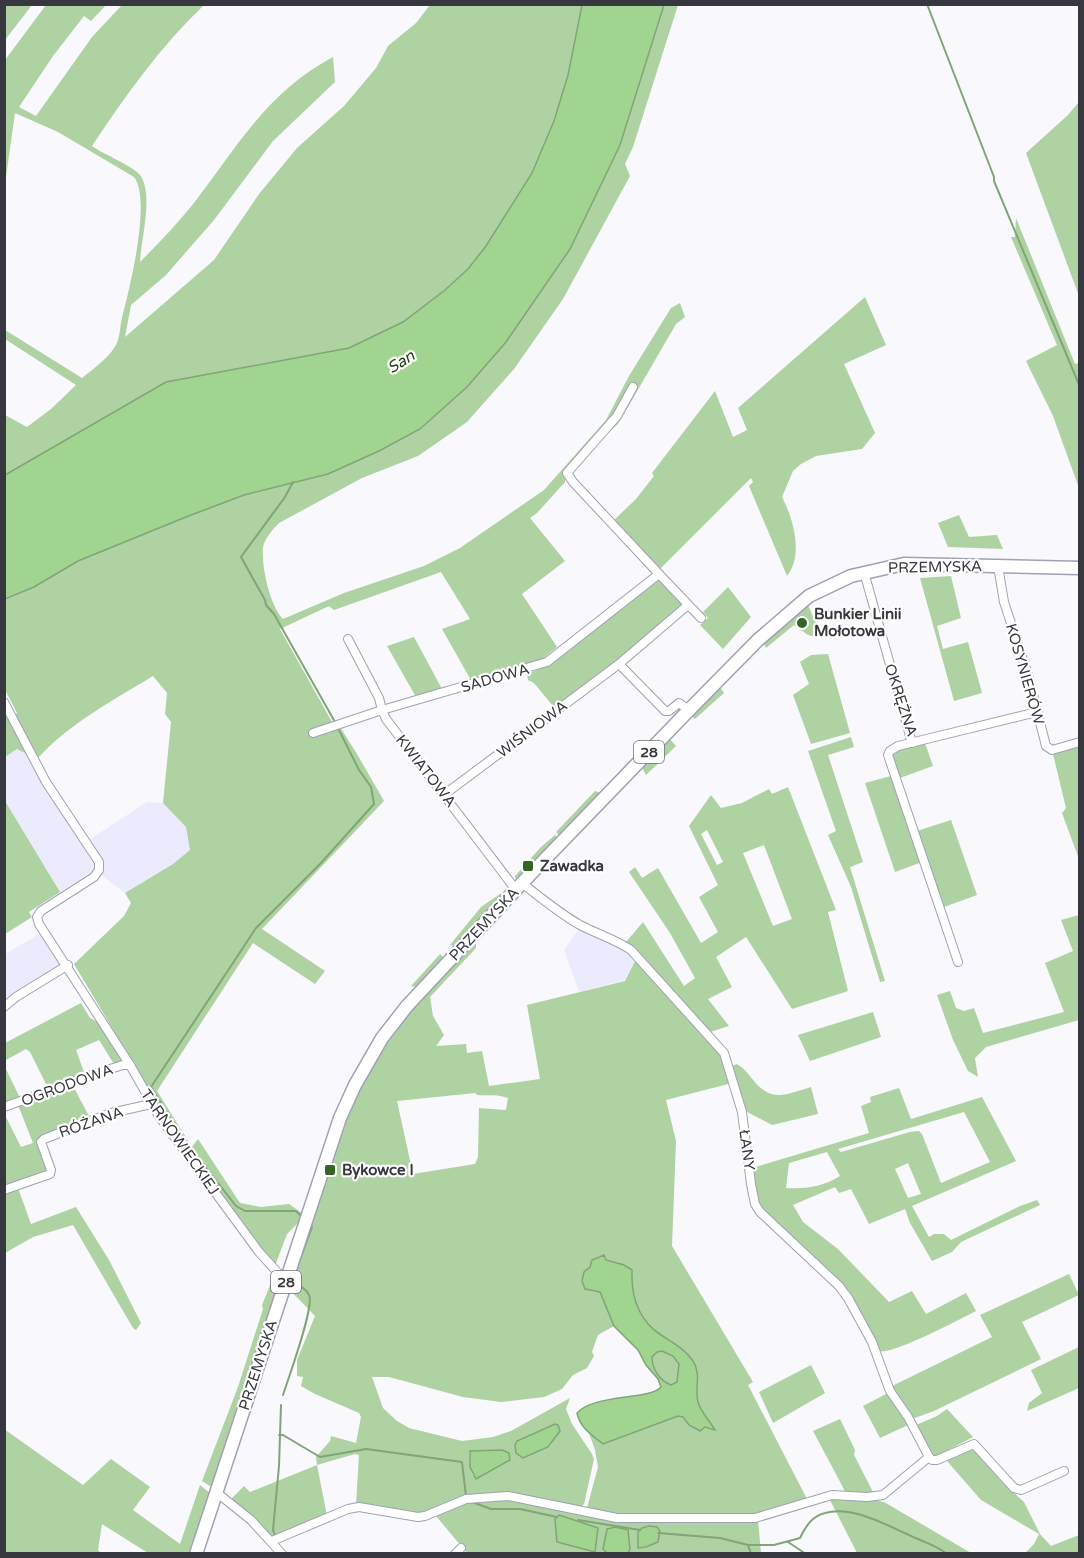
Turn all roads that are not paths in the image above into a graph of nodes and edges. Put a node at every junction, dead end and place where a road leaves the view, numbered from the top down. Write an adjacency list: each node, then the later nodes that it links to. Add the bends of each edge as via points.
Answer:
1 (633, 387): 5 (street, via 617,416 567,473)
2 (998, 566): 3 (main road, PRZEMYSKA / 28); 4 (main road, PRZEMYSKA / 28, via 904,564); 13 (street, KOSYNIERÓW, via 1004,602)
3 (1080, 568)
4 (864, 572): 12 (main road, PRZEMYSKA / 28, via 833,582 794,607); 16 (street, OKRĘŻNA)
5 (659, 574): 6 (street); 11 (street, SADOWA, via 546,662)
6 (688, 605): 7 (street); 9 (street, WIŚNIOWA)
7 (701, 618)
8 (348, 639): 11 (street)
9 (619, 664): 12 (street, via 665,711 679,703); 17 (street, WIŚNIOWA)
10 (4, 702): 20 (street, TARNOWIECKIEJ, via 46,782 99,861 94,877 37,917)
11 (382, 710): 14 (street); 17 (street, KWIATOWA)
12 (689, 710): 18 (main road, PRZEMYSKA / 28)
13 (1037, 712): 15 (street, KOSYNIERÓW, via 1048,749); 16 (street, OKRĘŻNA)
14 (313, 734)
15 (1080, 742)
16 (912, 743): 19 (street, via 898,746 888,755)
17 (445, 794): 18 (street, KWIATOWA)
18 (519, 886): 26 (main road, PRZEMYSKA / 28, via 407,1006 373,1054 340,1118); 27 (street, ŁANY, via 582,926 631,950 724,1053 742,1112 755,1204 848,1298 872,1342 890,1391)
19 (958, 962)
20 (68, 965): 21 (street); 22 (street, TARNOWIECKIEJ)
21 (4, 1007)
22 (129, 1065): 23 (street, TARNOWIECKIEJ); 24 (street, OGRODOWA)
23 (151, 1104): 25 (street, RÓŻANA, via 111,1113 44,1139 41,1142 50,1174); 26 (street, TARNOWIECKIEJ, via 259,1251 278,1273)
24 (4, 1107)
25 (4, 1190)
26 (288, 1277): 29 (main road, PRZEMYSKA / 28)
27 (929, 1457): 28 (street, via 937,1460 974,1444 1014,1488 1021,1490); 30 (street, via 883,1495 832,1495 754,1518 617,1518 508,1496 466,1499 418,1517 367,1507 348,1509)
28 (1064, 1471)
29 (216, 1492): 30 (street); 31 (main road, PRZEMYSKA / 28)
30 (272, 1541): 32 (street)
31 (196, 1554)
32 (282, 1554)

